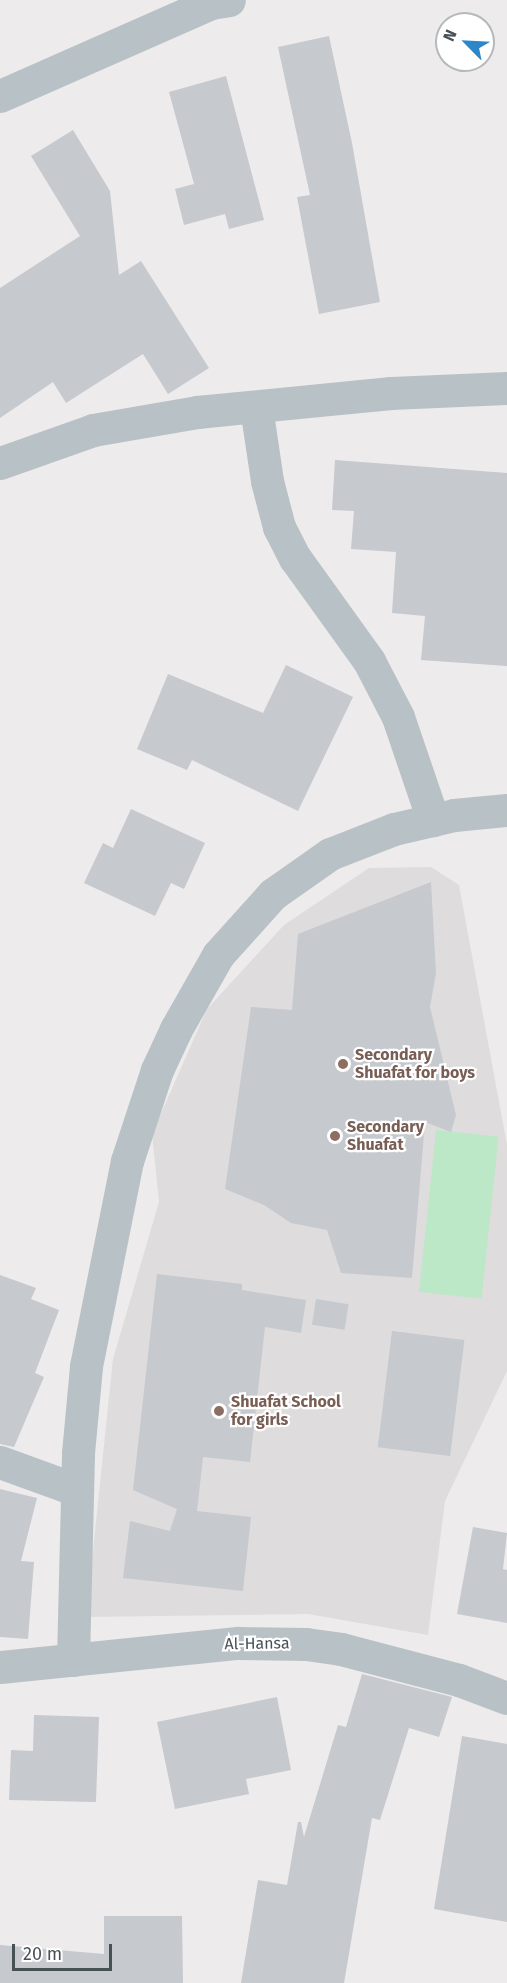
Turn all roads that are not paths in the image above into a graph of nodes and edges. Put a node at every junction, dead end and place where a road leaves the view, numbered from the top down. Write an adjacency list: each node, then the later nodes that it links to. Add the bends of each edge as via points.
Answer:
1 (229, 0): 2 (street, via 211,3)
2 (0, 96)
3 (507, 388): 4 (street, via 390,393)
4 (256, 407): 5 (street, via 197,412 93,430); 7 (street, via 267,481 279,527 295,558 369,662 398,717)
5 (0, 463)
6 (507, 810): 7 (street)
7 (433, 820): 9 (street, via 394,829 330,854 273,894 218,955 176,1029 157,1070 128,1161 86,1366)
8 (0, 1462): 9 (street)
9 (77, 1490): 10 (street)
10 (73, 1660): 11 (street, Al-Hansa); 12 (street, Al-Hansa, via 238,1643 306,1644 459,1680)
11 (0, 1667)
12 (507, 1698)

